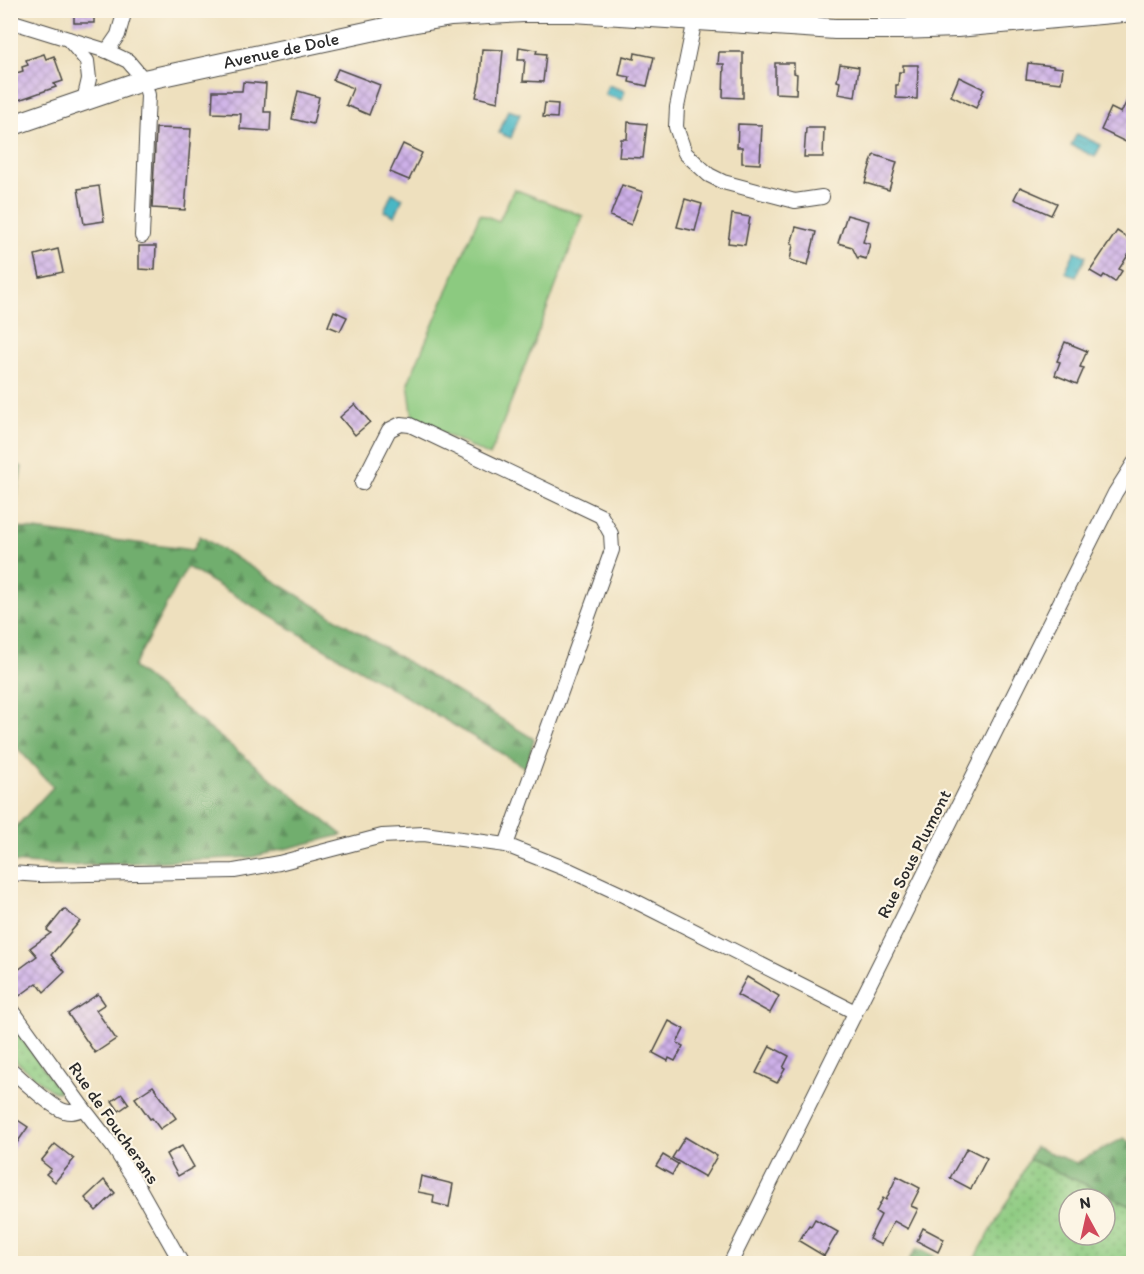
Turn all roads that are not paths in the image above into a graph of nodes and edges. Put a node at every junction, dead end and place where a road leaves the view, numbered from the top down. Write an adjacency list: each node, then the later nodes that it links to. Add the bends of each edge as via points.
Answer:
1 (125, 10): 8 (street, via 118,35)
2 (1134, 11): 5 (main road, Avenue de Dole, via 957,27)
3 (451, 13): 4 (main road, Avenue de Dole, via 573,12); 9 (main road, Avenue de Dole)
4 (694, 19): 5 (main road, Avenue de Dole, via 835,29); 12 (street, via 677,107 676,127 685,153 709,176 723,182 795,201)
5 (914, 20)
6 (10, 21): 7 (street)
7 (68, 39): 8 (street); 10 (street, via 87,61 89,79)
8 (107, 51): 9 (street, via 128,61)
9 (144, 80): 10 (main road, Avenue de Dole); 13 (street, via 148,95)
10 (84, 100): 11 (main road, Avenue de Dole)
11 (10, 126)
12 (822, 197)
13 (142, 236)
14 (1134, 463): 19 (street, Rue Sous Plumont, via 1026,668)
15 (362, 483): 16 (street, via 389,430 401,424 410,425 601,516 611,534 612,550)
16 (506, 845): 17 (street, via 424,834 382,836 234,871); 19 (street, via 625,896)
17 (10, 873)
18 (10, 1006): 21 (street, Rue de Foucherans)
19 (855, 1012): 23 (street, Rue Sous Plumont)
20 (10, 1069): 21 (street, via 56,1107 69,1112)
21 (83, 1108): 22 (street, Rue de Foucherans, via 134,1179)
22 (182, 1263)
23 (730, 1263)

